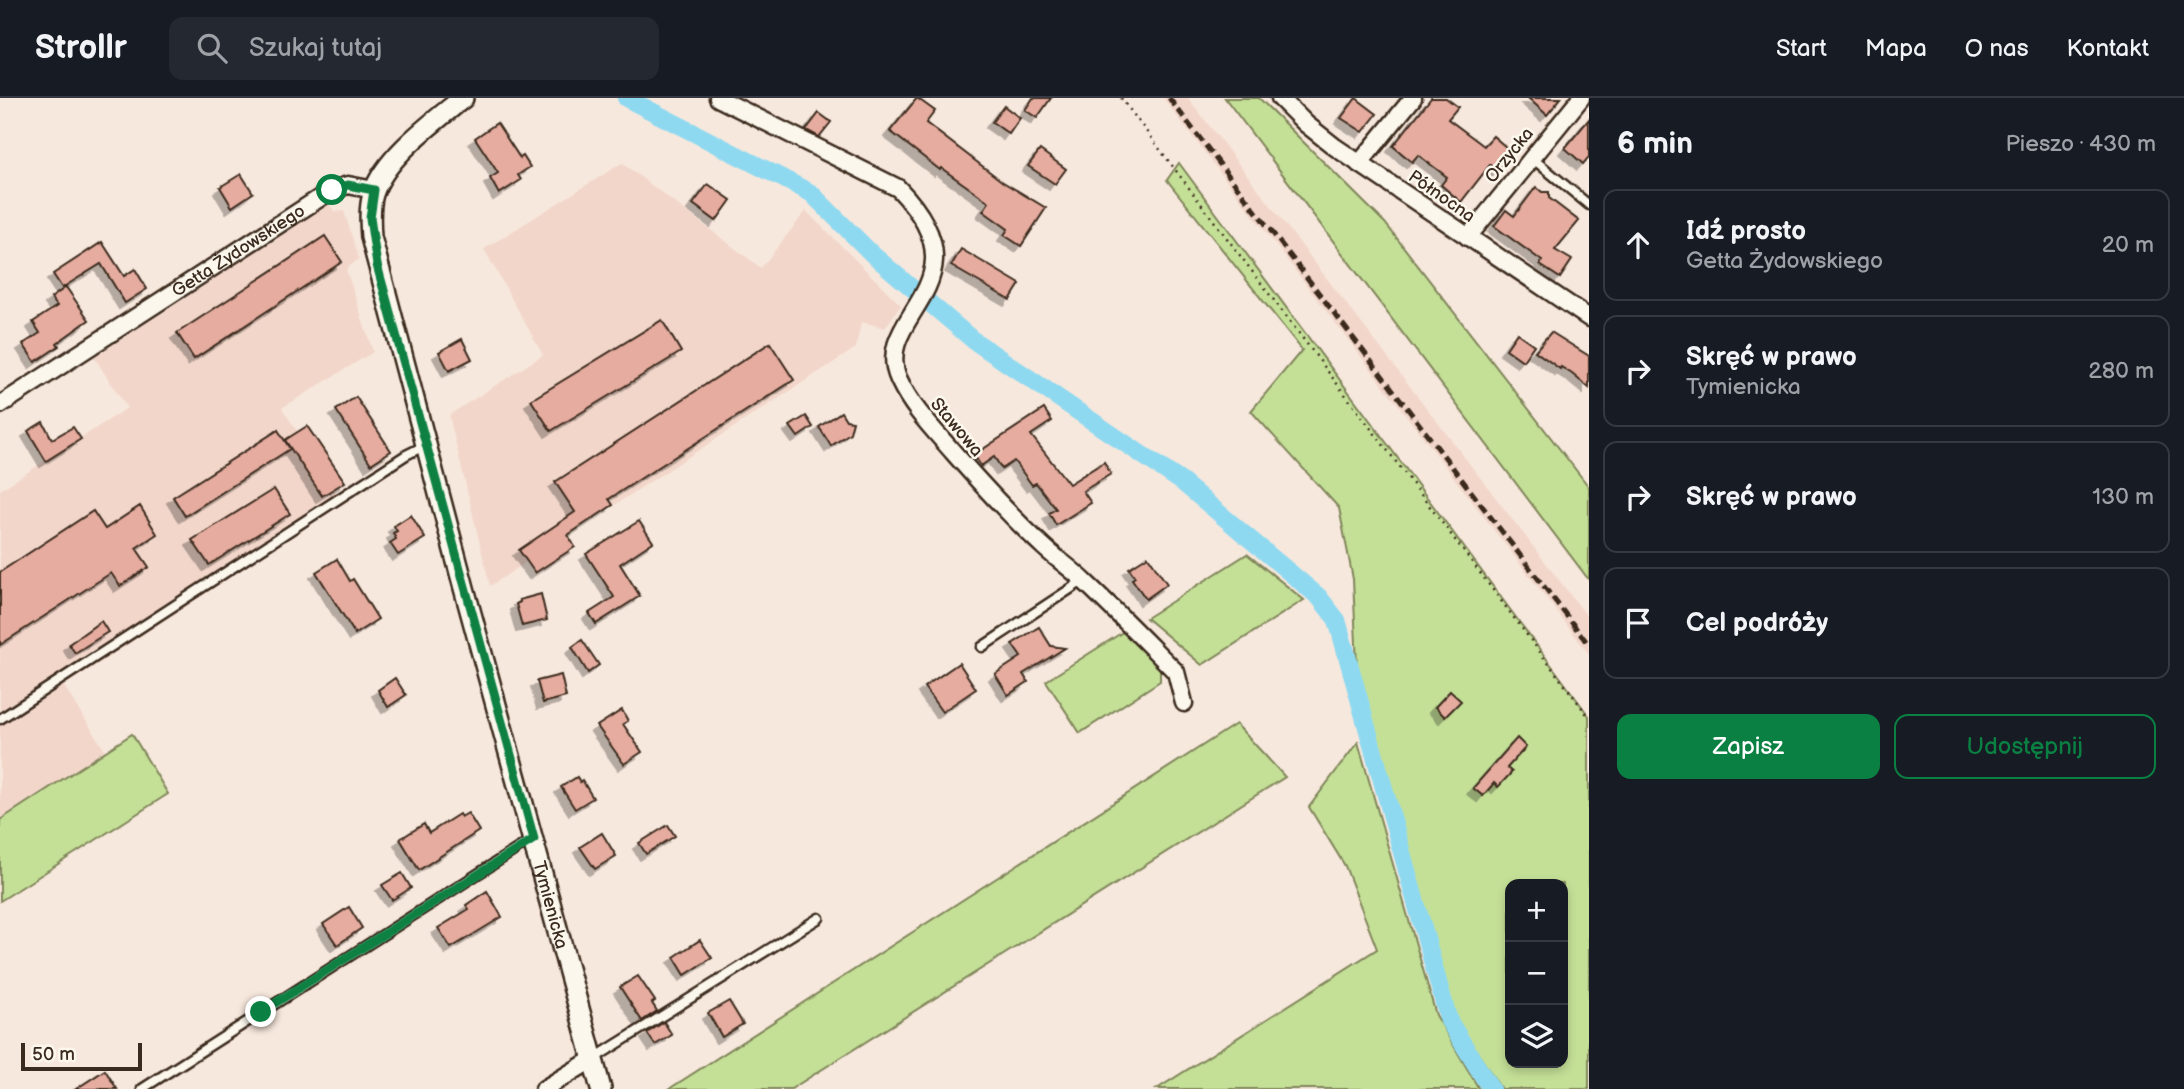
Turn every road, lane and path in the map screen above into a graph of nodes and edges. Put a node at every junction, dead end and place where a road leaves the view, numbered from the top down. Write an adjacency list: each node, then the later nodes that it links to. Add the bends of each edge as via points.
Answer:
1 (463, 98): 9 (street, via 406,149)
2 (718, 98): 15 (street, Stawowa, via 898,188 915,206 935,258 928,290 896,344 898,378 920,415 982,485)
3 (1121, 98): 18 (path)
4 (1280, 98): 8 (street, Północna)
5 (1413, 98): 8 (street)
6 (1581, 98): 7 (street, Orzycka)
7 (1532, 158): 10 (lane); 11 (street, Orzycka)
8 (1359, 164): 11 (street, Północna)
9 (374, 190): 13 (street, Getta Żydowskiego, via 348,185 332,190); 14 (street, Tymienicka, via 371,237)
10 (1589, 205)
11 (1468, 237): 12 (street, Północna)
12 (1589, 318)
13 (0, 405)
14 (426, 445): 19 (lane); 20 (street, Tymienicka)
15 (1084, 580): 16 (lane); 17 (street, Stawowa, via 1176,672)
16 (982, 647)
17 (1184, 703)
18 (1589, 718)
19 (0, 719)
20 (534, 839): 22 (street, Tymienicka); 23 (lane)
21 (818, 918): 22 (lane)
22 (593, 1059): 24 (street); 25 (street, Tymienicka)
23 (142, 1089)
24 (544, 1089)
25 (601, 1089)

